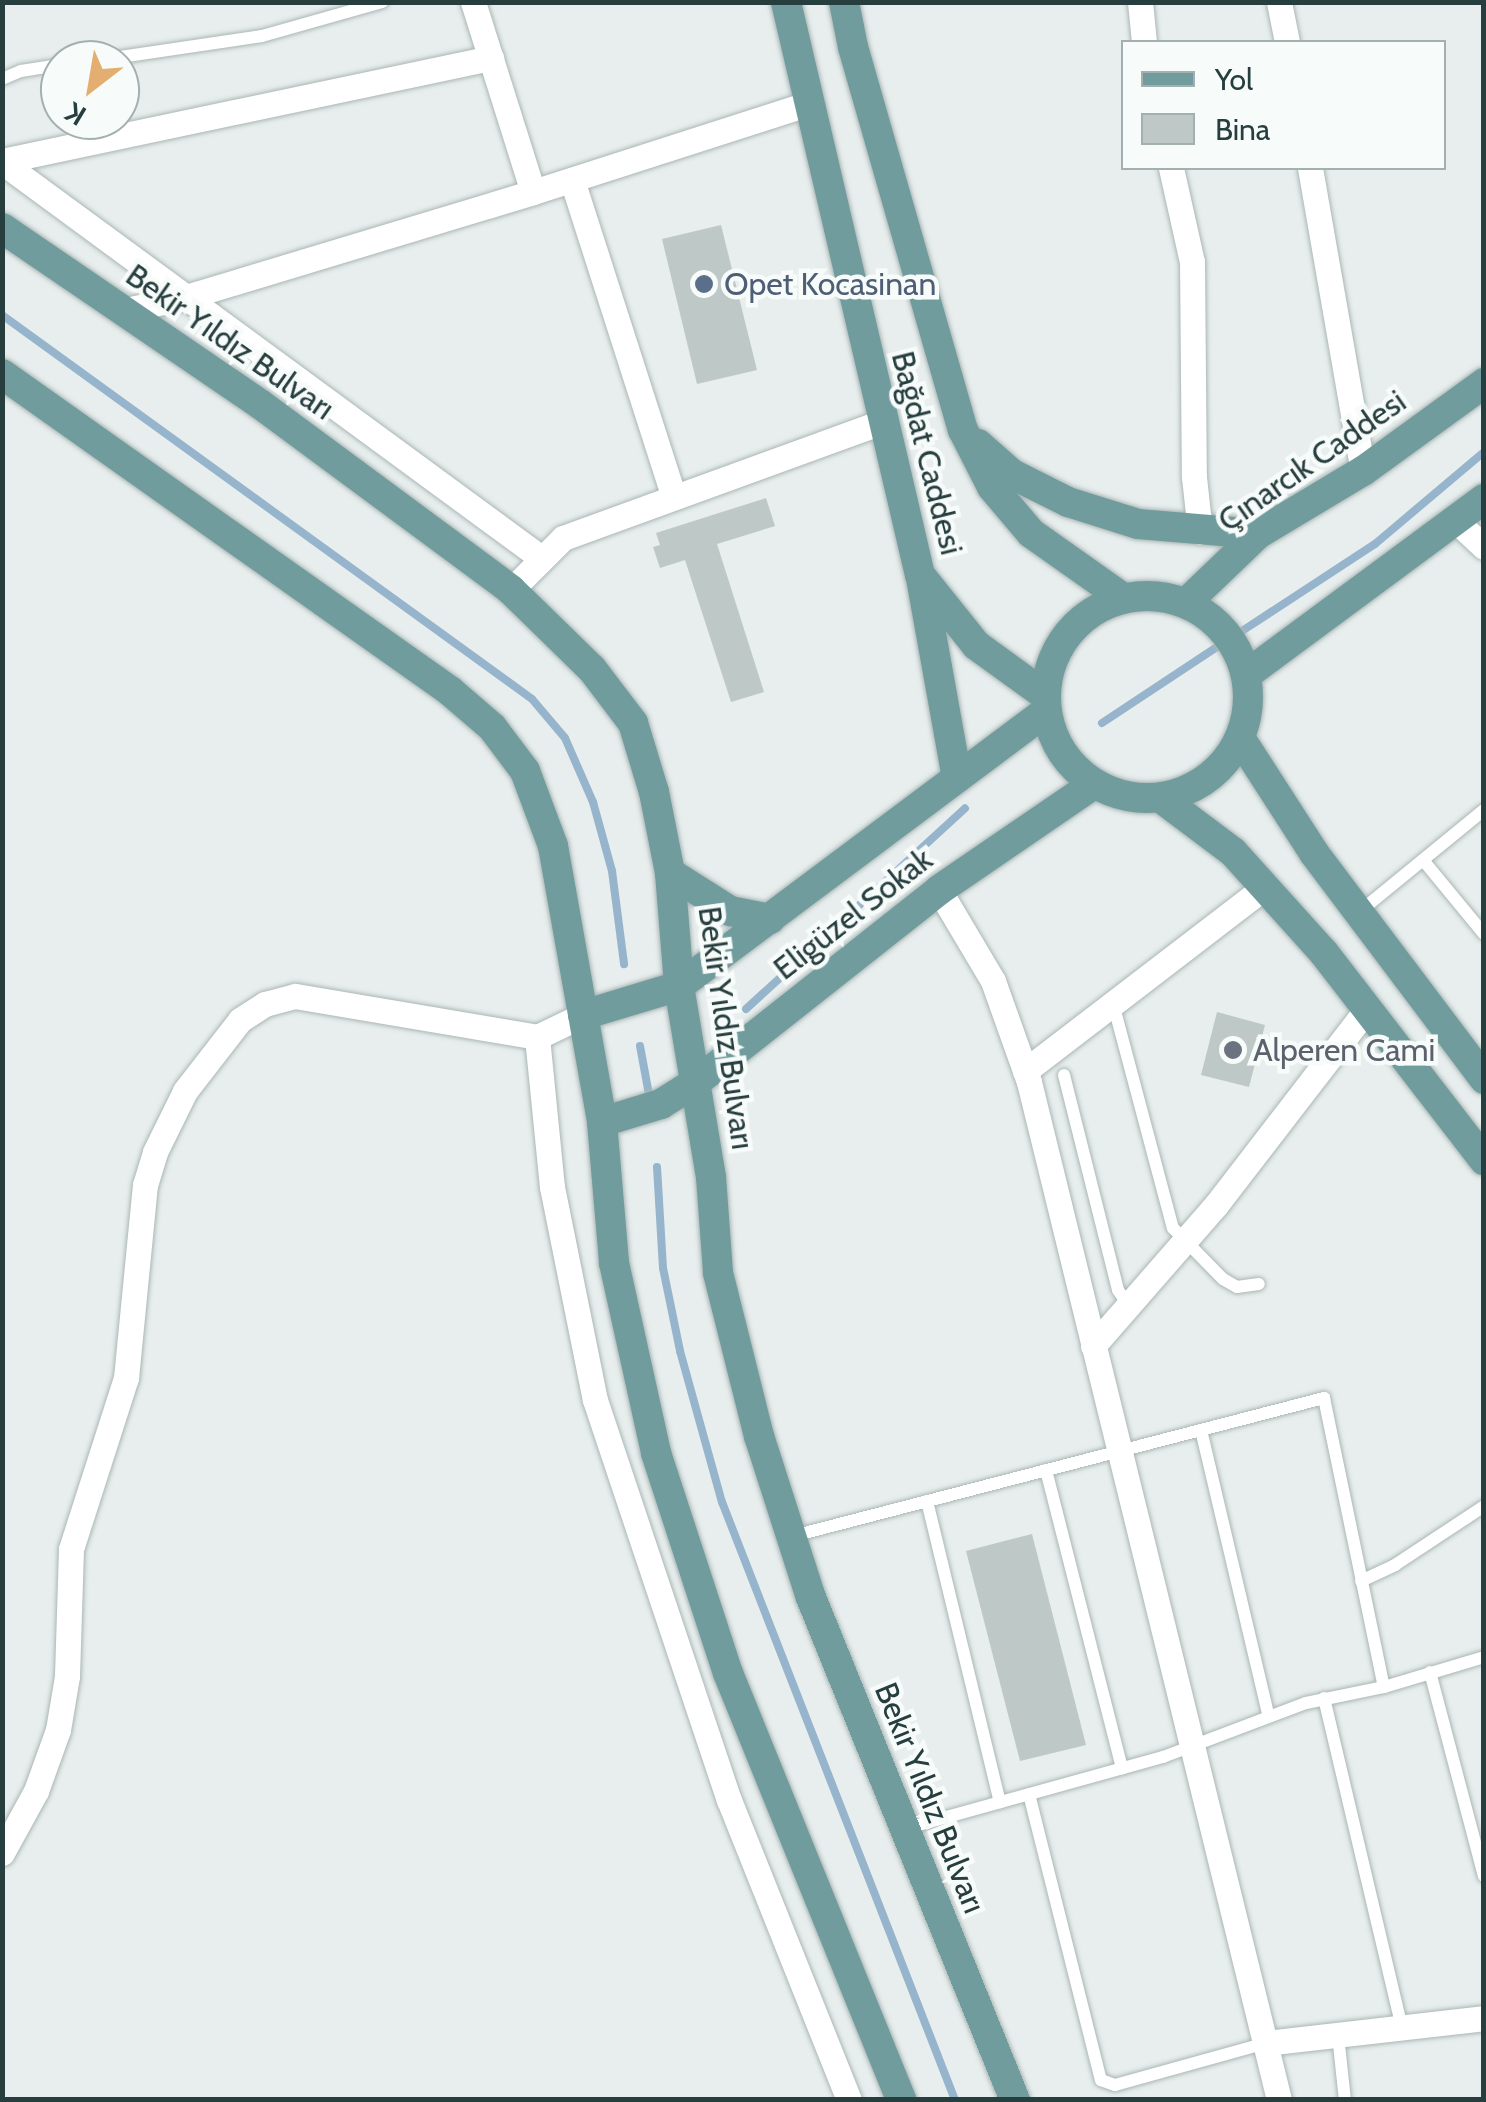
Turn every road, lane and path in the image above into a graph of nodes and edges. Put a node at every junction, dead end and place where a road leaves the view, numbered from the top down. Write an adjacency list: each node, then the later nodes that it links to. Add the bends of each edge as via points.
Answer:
1 (382, 2): 9 (lane, via 262,36)
2 (473, 2): 10 (street)
3 (786, 2): 13 (main road, Bağdat Caddesi)
4 (844, 2): 25 (main road, Bağdat Caddesi)
5 (1140, 2): 7 (street)
6 (1279, 2): 8 (street)
7 (1144, 40)
8 (1287, 40)
9 (140, 54)
10 (491, 58): 14 (street); 18 (street)
11 (40, 68): 12 (lane)
12 (2, 79)
13 (807, 104): 17 (street); 24 (main road, Bağdat Caddesi)
14 (2, 162): 20 (street)
15 (1171, 170): 30 (street, via 1192,262)
16 (1310, 170): 26 (street)
17 (572, 180): 18 (street); 27 (street)
18 (534, 192): 20 (street)
19 (2, 228): 21 (main road, Bekir Yıldız Bulvarı)
20 (186, 297): 21 (street); 33 (street)
21 (126, 310): 35 (main road, Bekir Yıldız Bulvarı)
22 (2, 374): 55 (main road, via 450,690 492,727 525,771 546,820)
23 (1484, 383): 26 (main road, Çınarcık Caddesi)
24 (882, 422): 27 (street); 34 (main road, Bağdat Caddesi)
25 (963, 430): 30 (main road, via 1012,474 1068,502 1138,524); 36 (main road, Bağdat Caddesi, via 992,487 1030,533)
26 (1364, 471): 31 (main road, Çınarcık Caddesi)
27 (674, 497): 33 (street, via 563,538)
28 (1484, 499): 29 (main road)
29 (1456, 521): 32 (street); 38 (main road)
30 (1200, 532): 31 (main road)
31 (1258, 534): 37 (main road, Çınarcık Caddesi)
32 (1484, 548)
33 (540, 557): 35 (street)
34 (920, 575): 39 (main road, Bağdat Caddesi, via 976,645); 41 (main road)
35 (511, 590): 46 (main road, Bekir Yıldız Bulvarı, via 592,670 633,723)
36 (1122, 598): 37 (main road, via 1155,595); 39 (main road, via 1068,631 1051,661)
37 (1186, 603): 38 (main road, via 1214,620)
38 (1246, 675): 40 (main road, via 1248,708)
39 (1046, 703): 41 (main road, Eligüzel Sokak); 42 (main road, via 1050,730 1067,760)
40 (1240, 738): 43 (main road, via 1222,766 1194,787); 49 (main road)
41 (957, 778): 50 (main road, Eligüzel Sokak)
42 (1094, 784): 43 (main road, via 1126,796); 48 (main road, Eligüzel Sokak)
43 (1161, 798): 47 (main road, via 1234,852)
44 (1484, 810): 45 (lane)
45 (1422, 860): 49 (lane); 51 (lane)
46 (670, 873): 50 (main road, via 730,911); 52 (main road, Bekir Yıldız Bulvarı)
47 (1265, 887): 53 (street); 54 (main road)
48 (939, 890): 57 (street, via 993,981); 60 (main road, Eligüzel Sokak)
49 (1358, 913): 59 (main road)
50 (770, 919): 52 (main road, Eligüzel Sokak)
51 (1484, 934)
52 (679, 986): 55 (main road, Eligüzel Sokak); 60 (main road, Bekir Yıldız Bulvarı)
53 (1114, 1006): 57 (street); 63 (lane, via 1172,1228)
54 (1367, 1009): 62 (main road); 63 (street)
55 (583, 1015): 56 (street); 61 (main road)
56 (537, 1037): 84 (street, via 295,996 240,1020 185,1091 145,1185 126,1378 71,1548 67,1676 58,1730 36,1792); 90 (street, via 552,1188 595,1400 729,1800)
57 (1026, 1071): 66 (street)
58 (1064, 1075): 65 (lane, via 1118,1290)
59 (1484, 1079)
60 (695, 1083): 61 (main road, Eligüzel Sokak, via 661,1104); 72 (main road, Bekir Yıldız Bulvarı, via 712,1177 718,1273)
61 (602, 1122): 91 (main road, via 614,1263 673,1510 734,1690)
62 (1484, 1160)
63 (1185, 1242): 64 (lane, via 1223,1279 1238,1287); 65 (street)
64 (1259, 1284)
65 (1130, 1307): 66 (street)
66 (1093, 1346): 68 (street)
67 (1201, 1430): 68 (lane); 73 (lane, via 1324,1398); 78 (lane)
68 (1118, 1451): 69 (lane); 79 (street)
69 (1046, 1470): 70 (lane); 80 (lane)
70 (926, 1501): 72 (lane); 82 (lane)
71 (1484, 1506): 73 (lane)
72 (791, 1537): 83 (main road, Bekir Yıldız Bulvarı)
73 (1361, 1580): 76 (lane)
74 (1484, 1657): 75 (lane)
75 (1430, 1672): 76 (lane); 85 (lane)
76 (1384, 1687): 77 (lane)
77 (1324, 1698): 78 (lane); 87 (lane)
78 (1268, 1714): 79 (lane)
79 (1192, 1746): 80 (lane); 89 (street)
80 (1122, 1768): 81 (lane)
81 (1028, 1794): 82 (lane); 89 (lane, via 1101,2080 1115,2085)
82 (1000, 1802): 83 (lane)
83 (905, 1829): 92 (main road, Bekir Yıldız Bulvarı)
84 (2, 1853)
85 (1484, 1876)
86 (1484, 2018): 87 (street)
87 (1402, 2029): 88 (street)
88 (1338, 2035): 89 (street); 94 (lane)
89 (1266, 2043): 93 (street)
90 (849, 2100)
91 (901, 2100)
92 (1015, 2100)
93 (1278, 2100)
94 (1345, 2100)

